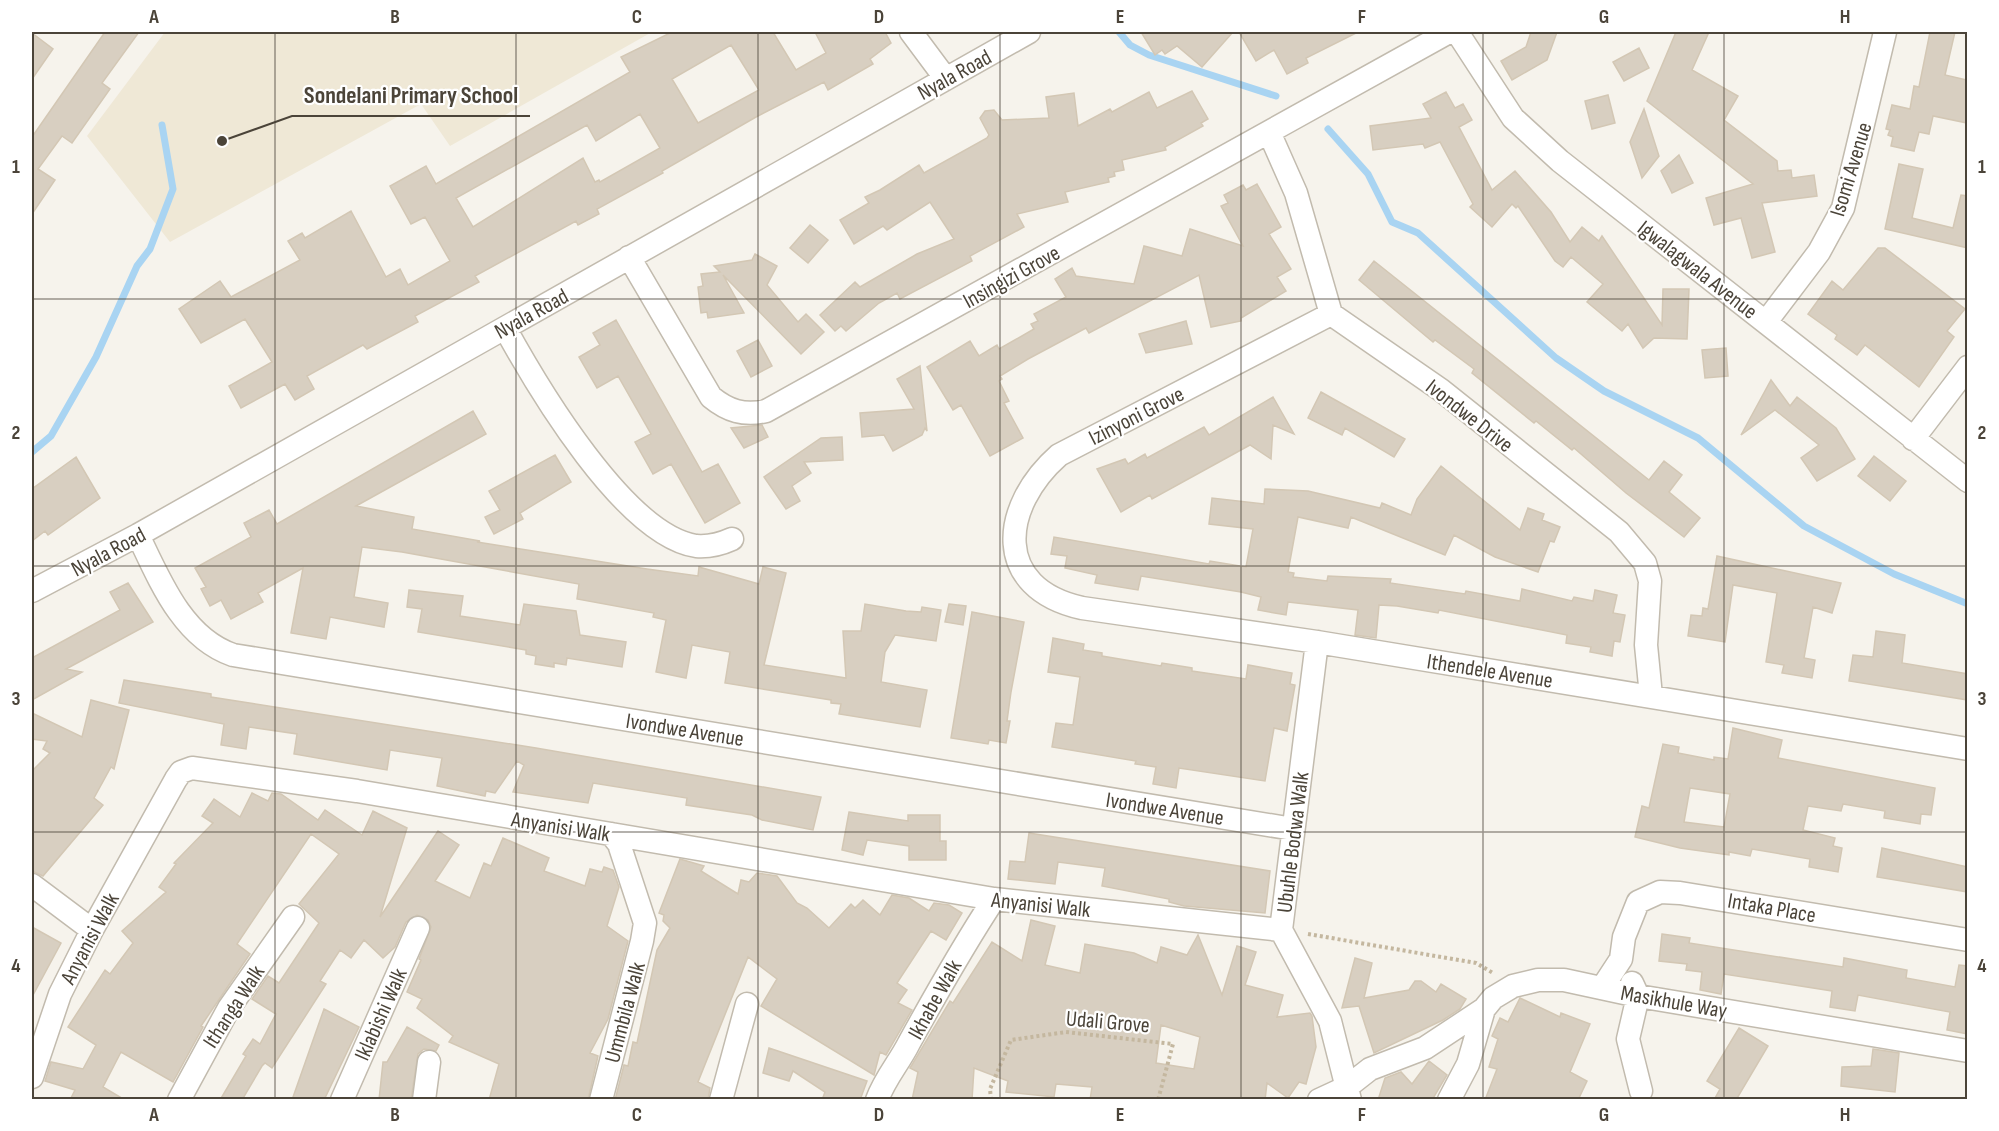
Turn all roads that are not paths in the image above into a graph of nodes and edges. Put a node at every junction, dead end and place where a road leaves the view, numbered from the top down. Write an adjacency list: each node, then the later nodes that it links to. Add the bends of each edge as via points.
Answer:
1 (911, 32): 6 (street)
2 (1029, 32): 6 (street, Nyala Road)
3 (1449, 32): 7 (street, Insingizi Grove)
4 (1456, 32): 10 (street, Igwalagwala Avenue, via 1513,118 1560,161)
5 (1885, 32): 10 (street, Isomi Avenue, via 1843,208 1819,252)
6 (945, 79): 8 (street, Nyala Road)
7 (1269, 132): 8 (street, Insingizi Grove, via 786,400 755,413 734,411 711,398); 9 (street, via 1296,193)
8 (630, 257): 11 (street, Nyala Road)
9 (1331, 314): 17 (street, Izinyoni Grove, via 1059,455 1032,483 1017,513 1016,553); 20 (street, Ivondwe Drive, via 1441,390 1619,532 1636,550 1650,581 1646,645)
10 (1766, 322): 13 (street, Igwalagwala Avenue)
11 (505, 328): 15 (street, Nyala Road); 16 (street, via 576,443 646,519 678,540 697,546)
12 (1968, 367): 13 (street)
13 (1913, 439): 14 (street, Igwalagwala Avenue)
14 (1968, 481)
15 (138, 535): 18 (street, Nyala Road); 22 (street, Ivondwe Avenue, via 156,573 192,630 206,643 233,655)
16 (732, 539)
17 (1024, 571): 19 (street, Ithendele Avenue, via 1042,591 1069,605)
18 (32, 591)
19 (1317, 642): 20 (street, Ithendele Avenue); 22 (street, Ubuhle Bodwa Walk)
20 (1651, 696): 21 (street, Ithendele Avenue)
21 (1968, 749)
22 (1293, 829): 29 (street, Ubuhle Bodwa Walk)
23 (611, 834): 25 (street, Anyanisi Walk); 28 (street, Anyanisi Walk, via 230,771 186,769 176,779); 44 (street, Ummbila Walk, via 619,844 645,923)
24 (32, 885): 28 (street)
25 (994, 899): 29 (street, Anyanisi Walk); 46 (street, Ikhabe Walk, via 951,966)
26 (293, 916): 41 (street, Ithanga Walk, via 229,1008)
27 (418, 928): 42 (street, Iklabishi Walk)
28 (92, 930): 38 (street, Anyanisi Walk, via 60,994)
29 (1281, 930): 40 (street, Ubuhle Bodwa Walk, via 1330,1021)
30 (1968, 940): 31 (street, Intaka Place, via 1726,899 1660,892 1638,903 1632,913)
31 (1621, 959): 32 (street, Intaka Place); 33 (street)
32 (1602, 987): 33 (street, Masikhule Way); 35 (street, Masikhule Way, via 1550,979 1513,986 1493,998)
33 (1638, 996): 36 (street, Masikhule Way); 39 (street, via 1628,1039)
34 (747, 1004): 45 (street)
35 (1484, 1009): 40 (street, Masikhule Way, via 1425,1047 1371,1069); 48 (street, via 1468,1064)
36 (1968, 1051)
37 (429, 1062): 43 (street)
38 (32, 1077)
39 (1641, 1092)
40 (1348, 1093): 47 (street, Masikhule Way)
41 (179, 1100)
42 (342, 1100)
43 (424, 1100)
44 (601, 1100)
45 (721, 1100)
46 (877, 1100)
47 (1319, 1100)
48 (1449, 1100)

